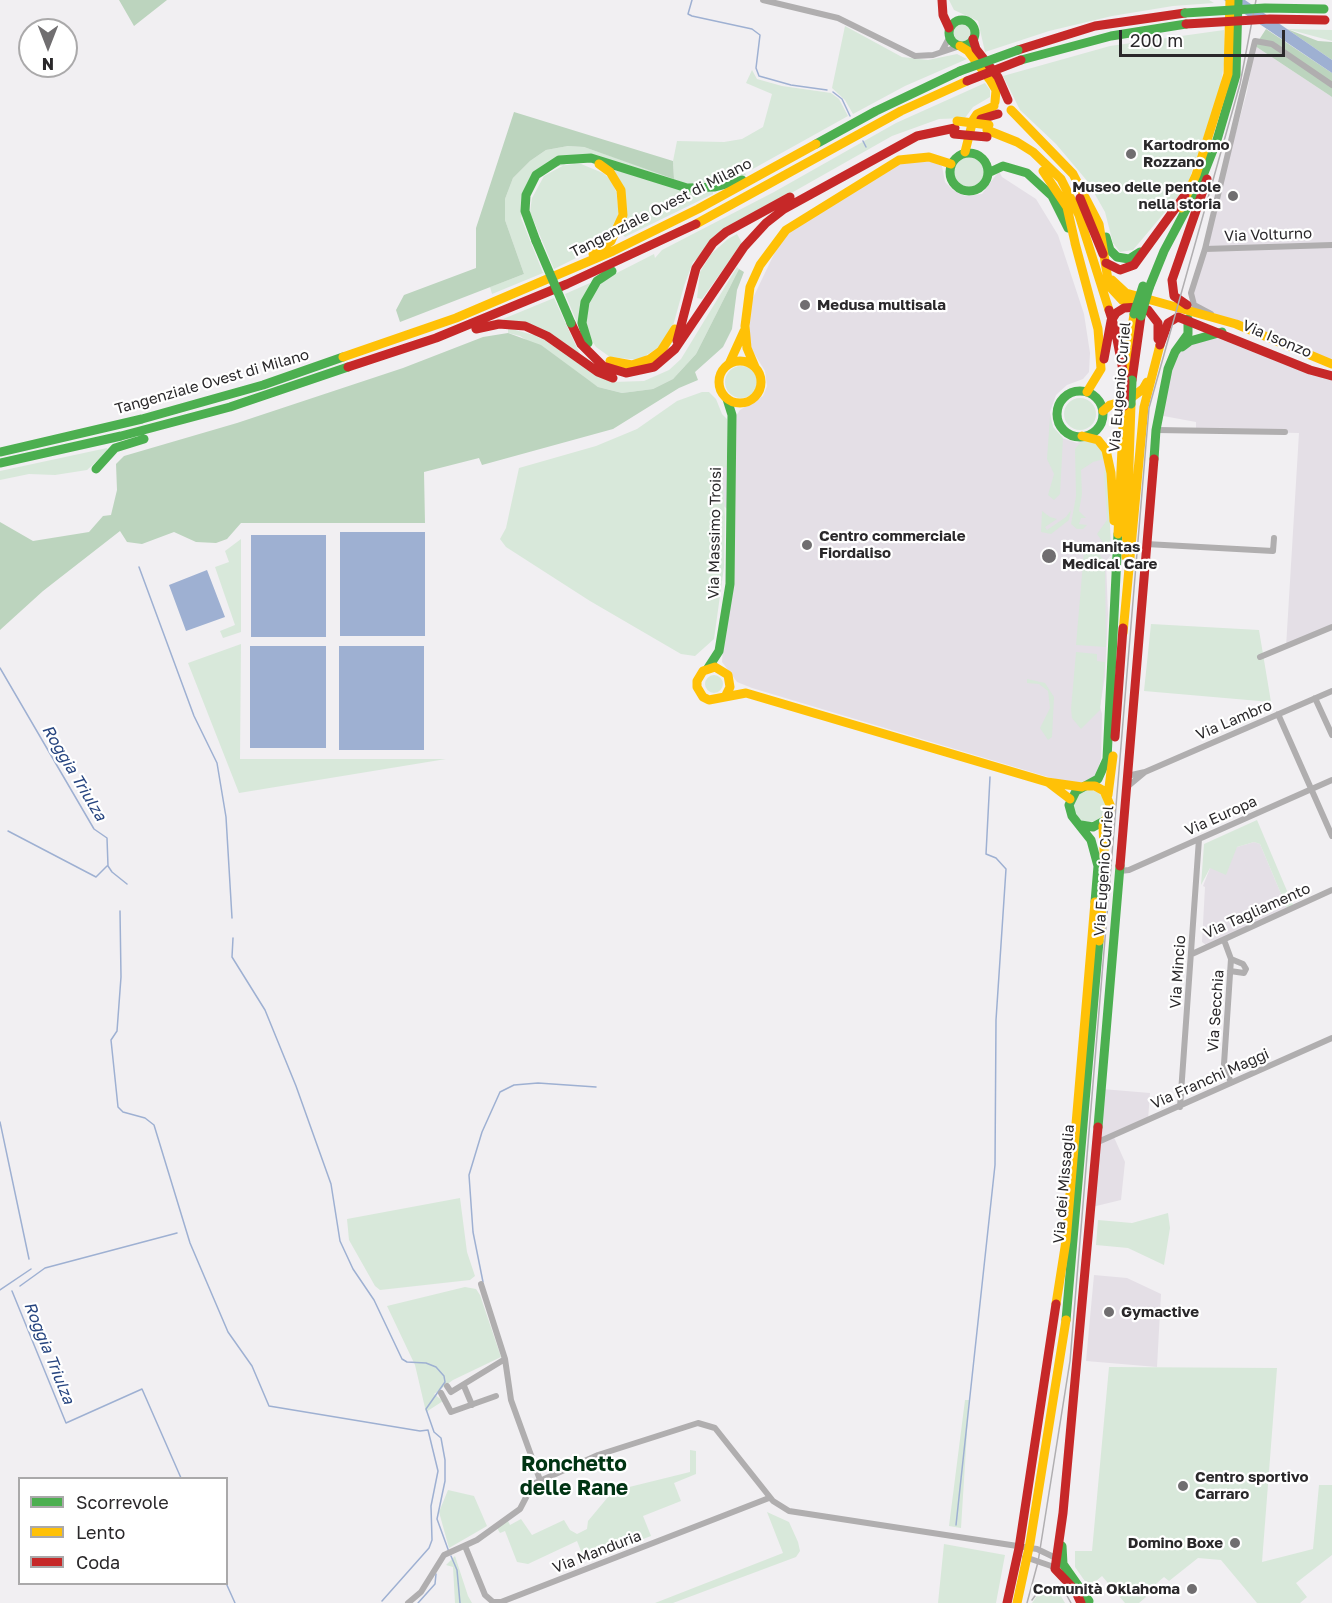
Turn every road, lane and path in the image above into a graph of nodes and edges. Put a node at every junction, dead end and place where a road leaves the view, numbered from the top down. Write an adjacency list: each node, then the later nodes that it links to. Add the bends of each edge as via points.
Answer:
1 (763, 0): 12 (street, via 838,18 915,56)
2 (1230, 0): 9 (main road, Via Eugenio Curiel, bridge)
3 (1238, 0): 9 (main road, Via Eugenio Curiel, bridge)
4 (942, 1): 6 (main road, via 948,12); 8 (main road)
5 (1328, 9): 23 (main road, Tangenziale Ovest di Milano, bridge, via 1185,13 1095,26 960,71 876,111)
6 (961, 19): 8 (main road, via 954,22); 10 (main road, via 973,26)
7 (1329, 20): 29 (main road, Tangenziale Ovest di Milano, bridge, via 1186,24 1111,36 1021,60 901,111)
8 (949, 33): 11 (main road); 12 (street)
9 (1235, 34): 19 (main road, Via Eugenio Curiel, via 1236,75); 27 (main road, Via Eugenio Curiel, via 1225,88)
10 (973, 39): 11 (main road); 14 (main road)
11 (960, 46): 12 (street); 15 (main road, via 968,51 996,90)
12 (942, 52)
13 (1332, 85): 33 (street, via 1272,44 1256,40)
14 (1008, 100): 15 (main road, via 1002,98); 16 (main road)
15 (996, 108): 16 (main road, via 1005,115); 20 (main road, via 977,114); 21 (main road, via 980,119 976,132)
16 (1011, 110): 26 (main road, via 1060,158)
17 (955, 127): 18 (main road, bridge); 28 (main road, via 922,127 894,139); 30 (main road, via 900,145 784,209)
18 (988, 131): 32 (main road, via 1050,178 1067,207); 35 (main road, via 1018,135 1058,164 1089,216); 62 (main road, bridge, via 1025,147 1061,179 1079,215)
19 (1217, 140): 40 (main road, Via Eugenio Curiel, via 1196,192); 46 (main road, via 1197,215 1172,285 1178,301)
20 (965, 152): 21 (main road); 24 (main road)
21 (978, 154): 25 (main road, via 986,162)
22 (578, 157): 23 (main road, via 687,188 739,181); 39 (main road, via 602,166 616,179 623,215 617,233 605,246); 54 (main road, bridge, via 550,163 531,183 525,211 571,323 588,353 615,371 639,373)
23 (792, 158): 39 (main road, Tangenziale Ovest di Milano, via 698,209)
24 (951, 164): 25 (main road, via 951,181 966,191 978,189); 48 (main road, via 929,157 899,160 795,222 756,272 750,287)
25 (988, 173): 32 (main road, via 995,168 1011,167 1041,184 1060,211)
26 (1077, 181): 34 (main road, via 1101,216 1111,252 1127,259); 35 (main road, via 1099,224)
27 (1189, 191): 34 (main road); 40 (main road, Via Eugenio Curiel, via 1159,249)
28 (734, 228): 30 (main road); 37 (main road, via 713,243)
29 (681, 232): 42 (main road, via 597,281 582,312 584,333 602,357 622,365 638,364 665,346); 52 (main road, Tangenziale Ovest di Milano, via 567,285)
30 (747, 243): 36 (main road)
31 (1332, 245): 33 (street, Via Volturno)
32 (1076, 247): 59 (main road, via 1098,329)
33 (1205, 249): 46 (street, via 1191,300)
34 (1142, 251): 35 (main road, via 1140,258 1119,270)
35 (1105, 259): 38 (main road)
36 (732, 265): 41 (main road); 52 (main road, via 676,359 658,373 640,379 617,380 598,372 547,336 525,326 499,324)
37 (696, 268): 41 (main road, via 694,297); 42 (main road)
38 (1108, 276): 43 (main road, Via Isonzo, via 1126,293); 44 (main road, via 1115,295)
39 (547, 281): 73 (main road, Tangenziale Ovest di Milano, via 405,337 263,385 132,422)
40 (1146, 287): 44 (main road, Via Eugenio Curiel, bridge)
41 (706, 302): 54 (main road)
42 (685, 303): 54 (main road, via 680,334)
43 (1176, 307): 44 (main road); 46 (main road, Via Isonzo)
44 (1140, 312): 55 (main road, via 1158,323); 59 (main road, via 1118,312 1111,321); 62 (main road, Via Eugenio Curiel)
45 (1183, 318): 49 (main road, Via Isonzo); 51 (main road); 55 (main road, via 1166,326)
46 (1222, 320): 47 (main road, Via Isonzo)
47 (1236, 324): 49 (main road, Via Isonzo); 57 (main road, Via Isonzo)
48 (746, 326): 56 (main road); 58 (main road, via 747,348)
49 (1210, 328): 50 (main road, Via Isonzo); 51 (main road)
50 (1222, 333): 53 (main road, via 1190,341); 60 (main road, Via Isonzo)
51 (1188, 334): 53 (main road, Via Eugenio Curiel)
52 (436, 338): 67 (main road, Tangenziale Ovest di Milano)
53 (1175, 352): 70 (main road, Via Eugenio Curiel)
54 (666, 357)
55 (1155, 359): 61 (main road)
56 (729, 364): 58 (main road, via 743,361); 64 (main road, via 721,372 719,383)
57 (1332, 364)
58 (755, 367): 65 (main road, via 761,378 760,389)
59 (1101, 369): 63 (main road)
60 (1332, 376)
61 (1150, 377): 68 (main road, via 1139,392); 80 (main road, via 1143,414)
62 (1129, 380): 66 (main road, Via Eugenio Curiel, bridge)
63 (1087, 392): 68 (main road, via 1098,399); 72 (main road, via 1069,394 1058,408 1061,426 1070,434)
64 (727, 399): 65 (main road); 69 (main road, Via Massimo Troisi)
65 (742, 403): 69 (main road)
66 (1128, 405): 80 (main road, Via Eugenio Curiel); 97 (main road, Via Eugenio Curiel, via 1107,759 1098,779)
67 (230, 407): 74 (main road, Tangenziale Ovest di Milano); 75 (main road, via 179,429 115,448)
68 (1103, 411): 72 (main road, via 1095,431)
69 (732, 415): 81 (main road, Via Massimo Troisi, via 730,584)
70 (1156, 430): 71 (street); 77 (main road, Via Eugenio Curiel)
71 (1285, 432)
72 (1082, 436): 78 (main road, via 1098,440 1109,458)
73 (0, 452)
74 (0, 463)
75 (96, 469)
76 (1274, 538): 77 (street, via 1273,551)
77 (1146, 544): 92 (main road, Via Eugenio Curiel)
78 (1113, 571)
79 (1332, 627): 82 (street)
80 (1123, 633): 100 (main road, Via Eugenio Curiel)
81 (719, 651): 83 (main road, Via Massimo Troisi); 84 (main road, Via Massimo Troisi)
82 (1260, 657)
83 (708, 668): 84 (main road); 88 (main road, via 697,681 699,693 709,700)
84 (722, 669): 85 (main road)
85 (730, 683): 87 (main road); 88 (main road)
86 (1332, 691): 89 (street, Via Lambro)
87 (746, 693): 88 (main road); 96 (main road)
88 (726, 695)
89 (1316, 698): 90 (street, Via Lambro); 91 (street)
90 (1278, 714): 93 (street, Via Lambro); 99 (street)
91 (1332, 735)
92 (1128, 764): 93 (street); 94 (main road, Via Eugenio Curiel)
93 (1145, 772): 94 (street); 98 (street)
94 (1127, 776): 98 (main road, Via Eugenio Curiel)
95 (1332, 780): 99 (street, Via Europa)
96 (1047, 782): 97 (main road); 101 (main road)
97 (1084, 787): 100 (main road, via 1097,787); 101 (main road)
98 (1126, 788): 106 (main road, Via Eugenio Curiel)
99 (1312, 789): 104 (street); 105 (street, Via Europa)
100 (1108, 795): 102 (main road, Via dei Missaglia, via 1111,807)
101 (1070, 800): 103 (main road, Via dei Missaglia, via 1071,814)
102 (1106, 820): 103 (main road, via 1096,826); 127 (main road, Via dei Missaglia, via 1105,872 1068,1304)
103 (1081, 825): 126 (main road, Via dei Missaglia, via 1093,846 1098,866 1077,1122 1060,1290)
104 (1332, 836)
105 (1199, 839): 106 (street, Via Europa); 109 (street, Via Mincio)
106 (1120, 871): 115 (main road, Via Eugenio Curiel)
107 (1332, 890): 108 (street, Via Tagliamento)
108 (1224, 940): 109 (street, Via Tagliamento); 110 (street, Via Secchia)
109 (1192, 954): 114 (street, Via Mincio)
110 (1231, 959): 111 (street, Via Secchia); 111 (street, via 1246,969 1238,974)
111 (1230, 971): 113 (street, Via Secchia, via 1224,1064)
112 (1332, 1038): 113 (street, Via Franchi Maggi)
113 (1231, 1083): 114 (street, Via Franchi Maggi)
114 (1180, 1107): 115 (street, Via Franchi Maggi)
115 (1098, 1142): 129 (main road, Via Eugenio Curiel)
116 (481, 1284): 117 (street)
117 (505, 1359): 119 (street); 123 (street, via 511,1400)
118 (447, 1386): 119 (street, via 452,1392)
119 (464, 1386): 122 (street)
120 (441, 1393): 122 (street, via 451,1412)
121 (496, 1396): 122 (street)
122 (472, 1405)
123 (540, 1480): 124 (street, via 598,1455 703,1424 715,1428); 125 (street, via 530,1487 519,1511)
124 (770, 1498): 125 (street, Via Manduria, via 501,1602 485,1595); 126 (street, via 797,1513)
125 (465, 1546): 130 (street, via 447,1554 435,1566 421,1592)
126 (1018, 1548): 127 (street); 128 (street); 131 (main road, Via dei Missaglia)
127 (1029, 1548): 128 (main road, Via dei Missaglia); 129 (street)
128 (1027, 1559): 129 (street); 132 (main road, Via dei Missaglia)
129 (1058, 1563): 133 (main road)
130 (408, 1603)
131 (1007, 1603)
132 (1017, 1603)
133 (1087, 1603)

